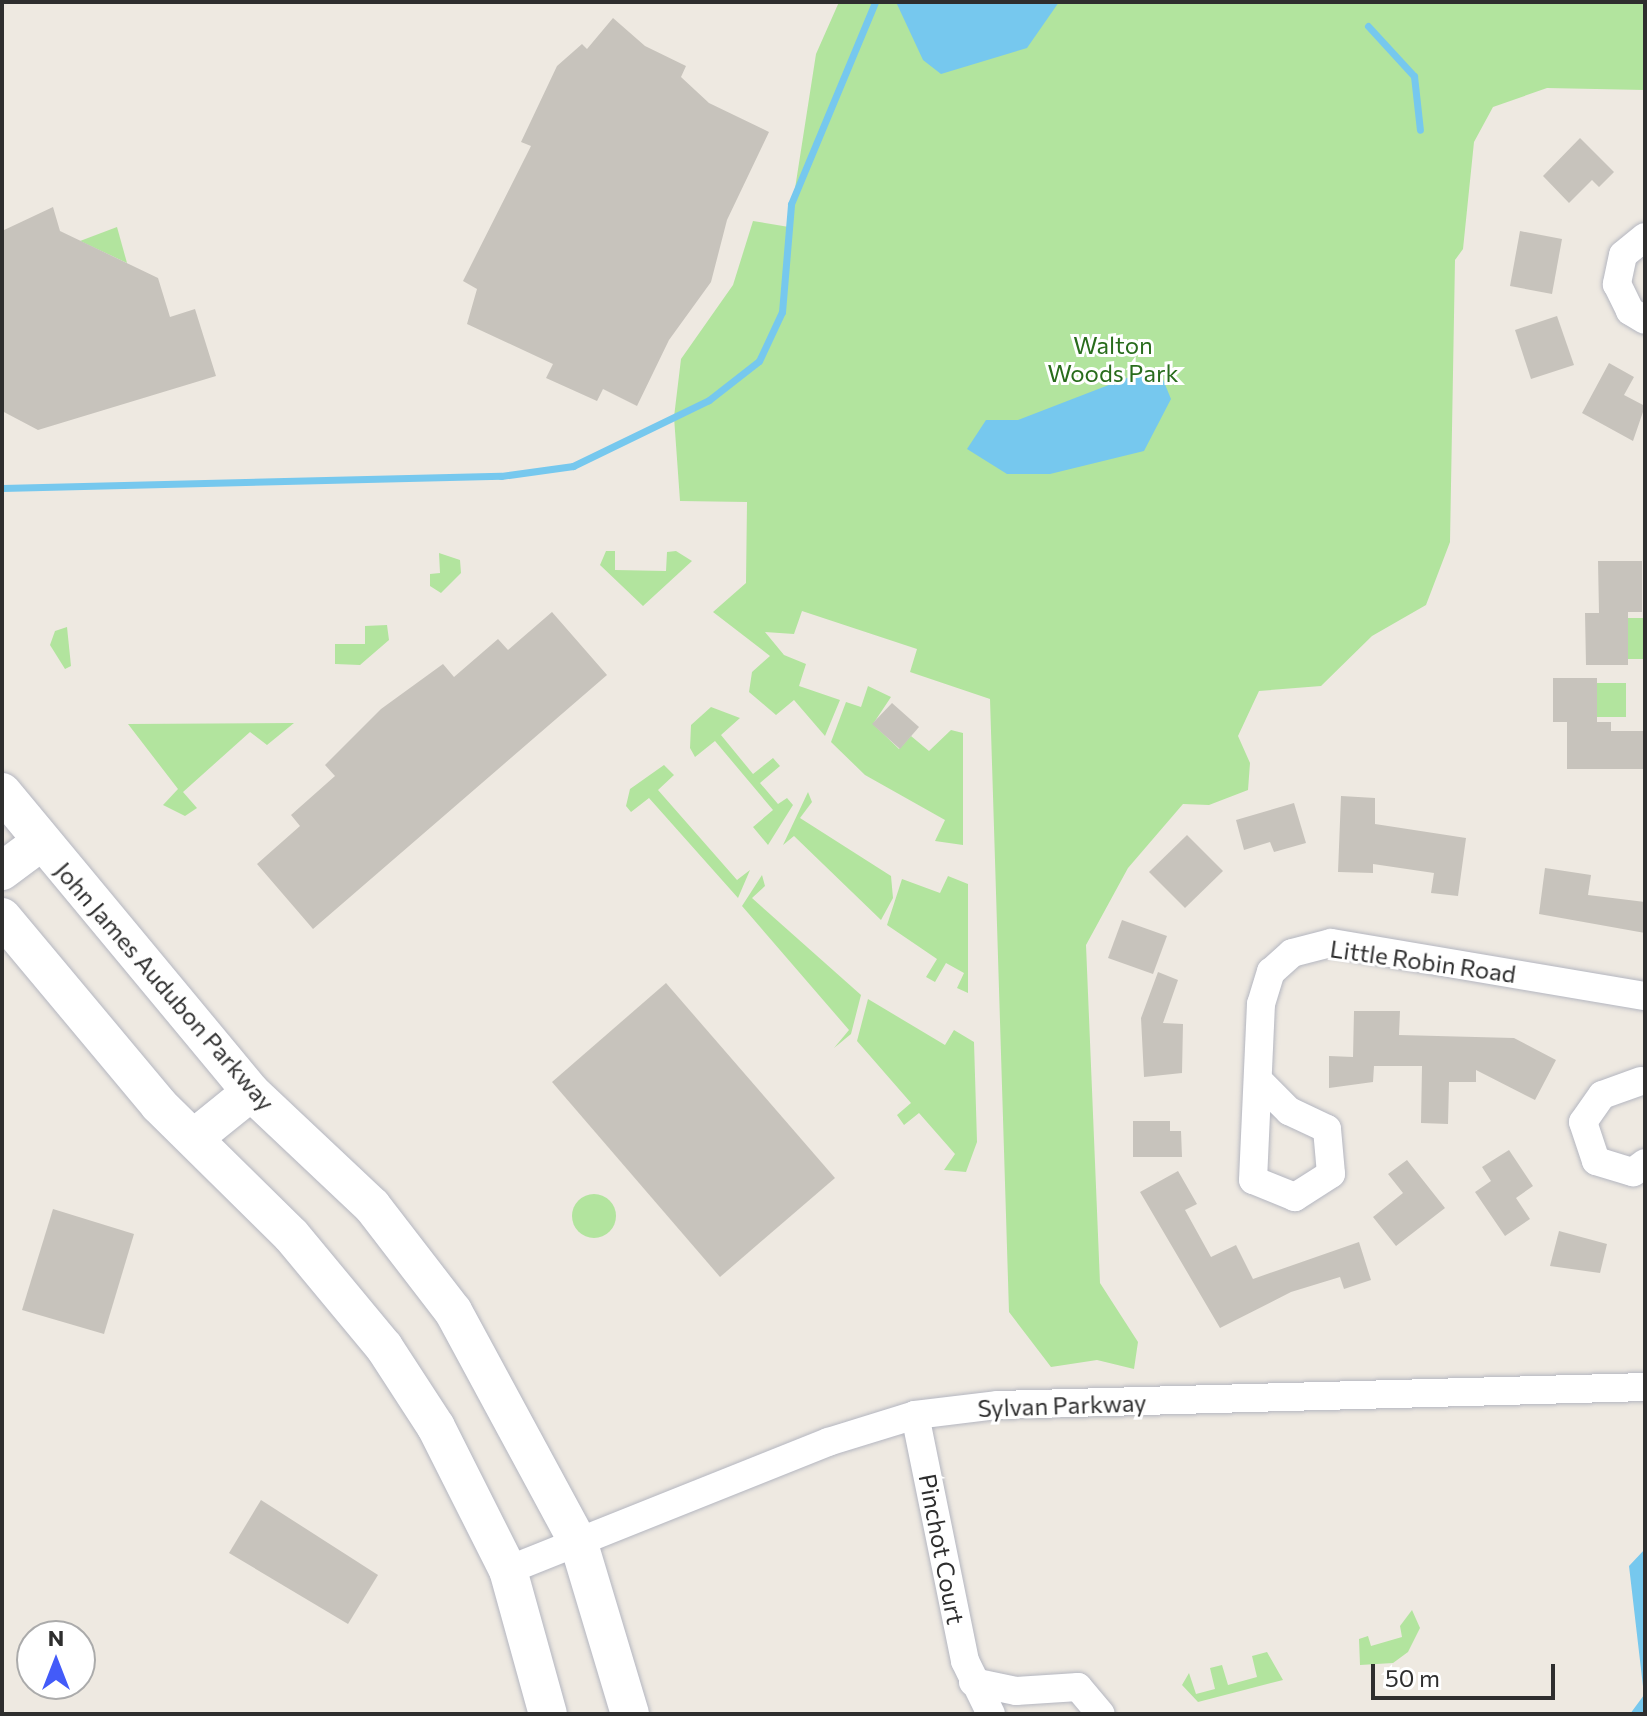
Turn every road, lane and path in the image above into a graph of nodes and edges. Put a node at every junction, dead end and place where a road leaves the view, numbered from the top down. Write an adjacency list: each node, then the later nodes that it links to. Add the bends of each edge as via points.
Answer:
1 (1645, 237): 2 (street, via 1623,255 1617,284 1630,311)
2 (1645, 320)
3 (2, 792): 4 (main road, John James Audubon Parkway)
4 (41, 842): 5 (main road); 10 (main road, John James Audubon Parkway)
5 (2, 871)
6 (2, 917): 11 (main road)
7 (1645, 996): 9 (street, Little Robin Road, via 1331,943 1292,953 1271,972 1261,1004)
8 (1644, 1076): 12 (street, via 1602,1095 1583,1122 1596,1161 1633,1172)
9 (1261, 1083)
10 (251, 1092): 11 (main road); 15 (main road, John James Audubon Parkway, via 316,1148 421,1266 492,1378)
11 (194, 1138): 16 (main road, via 330,1277 384,1347 436,1427)
12 (1645, 1163)
13 (1645, 1387): 14 (street, Sylvan Parkway, via 998,1405)
14 (915, 1415): 15 (street, Sylvan Parkway, via 828,1442); 17 (street, Pinchot Court)
15 (579, 1544): 16 (street, Sylvan Parkway); 19 (main road, John James Audubon Parkway)
16 (508, 1570): 18 (main road)
17 (973, 1682): 20 (street, Pinchot Court); 21 (street, via 1016,1691 1078,1687)
18 (548, 1714)
19 (630, 1714)
20 (991, 1714)
21 (1101, 1714)

